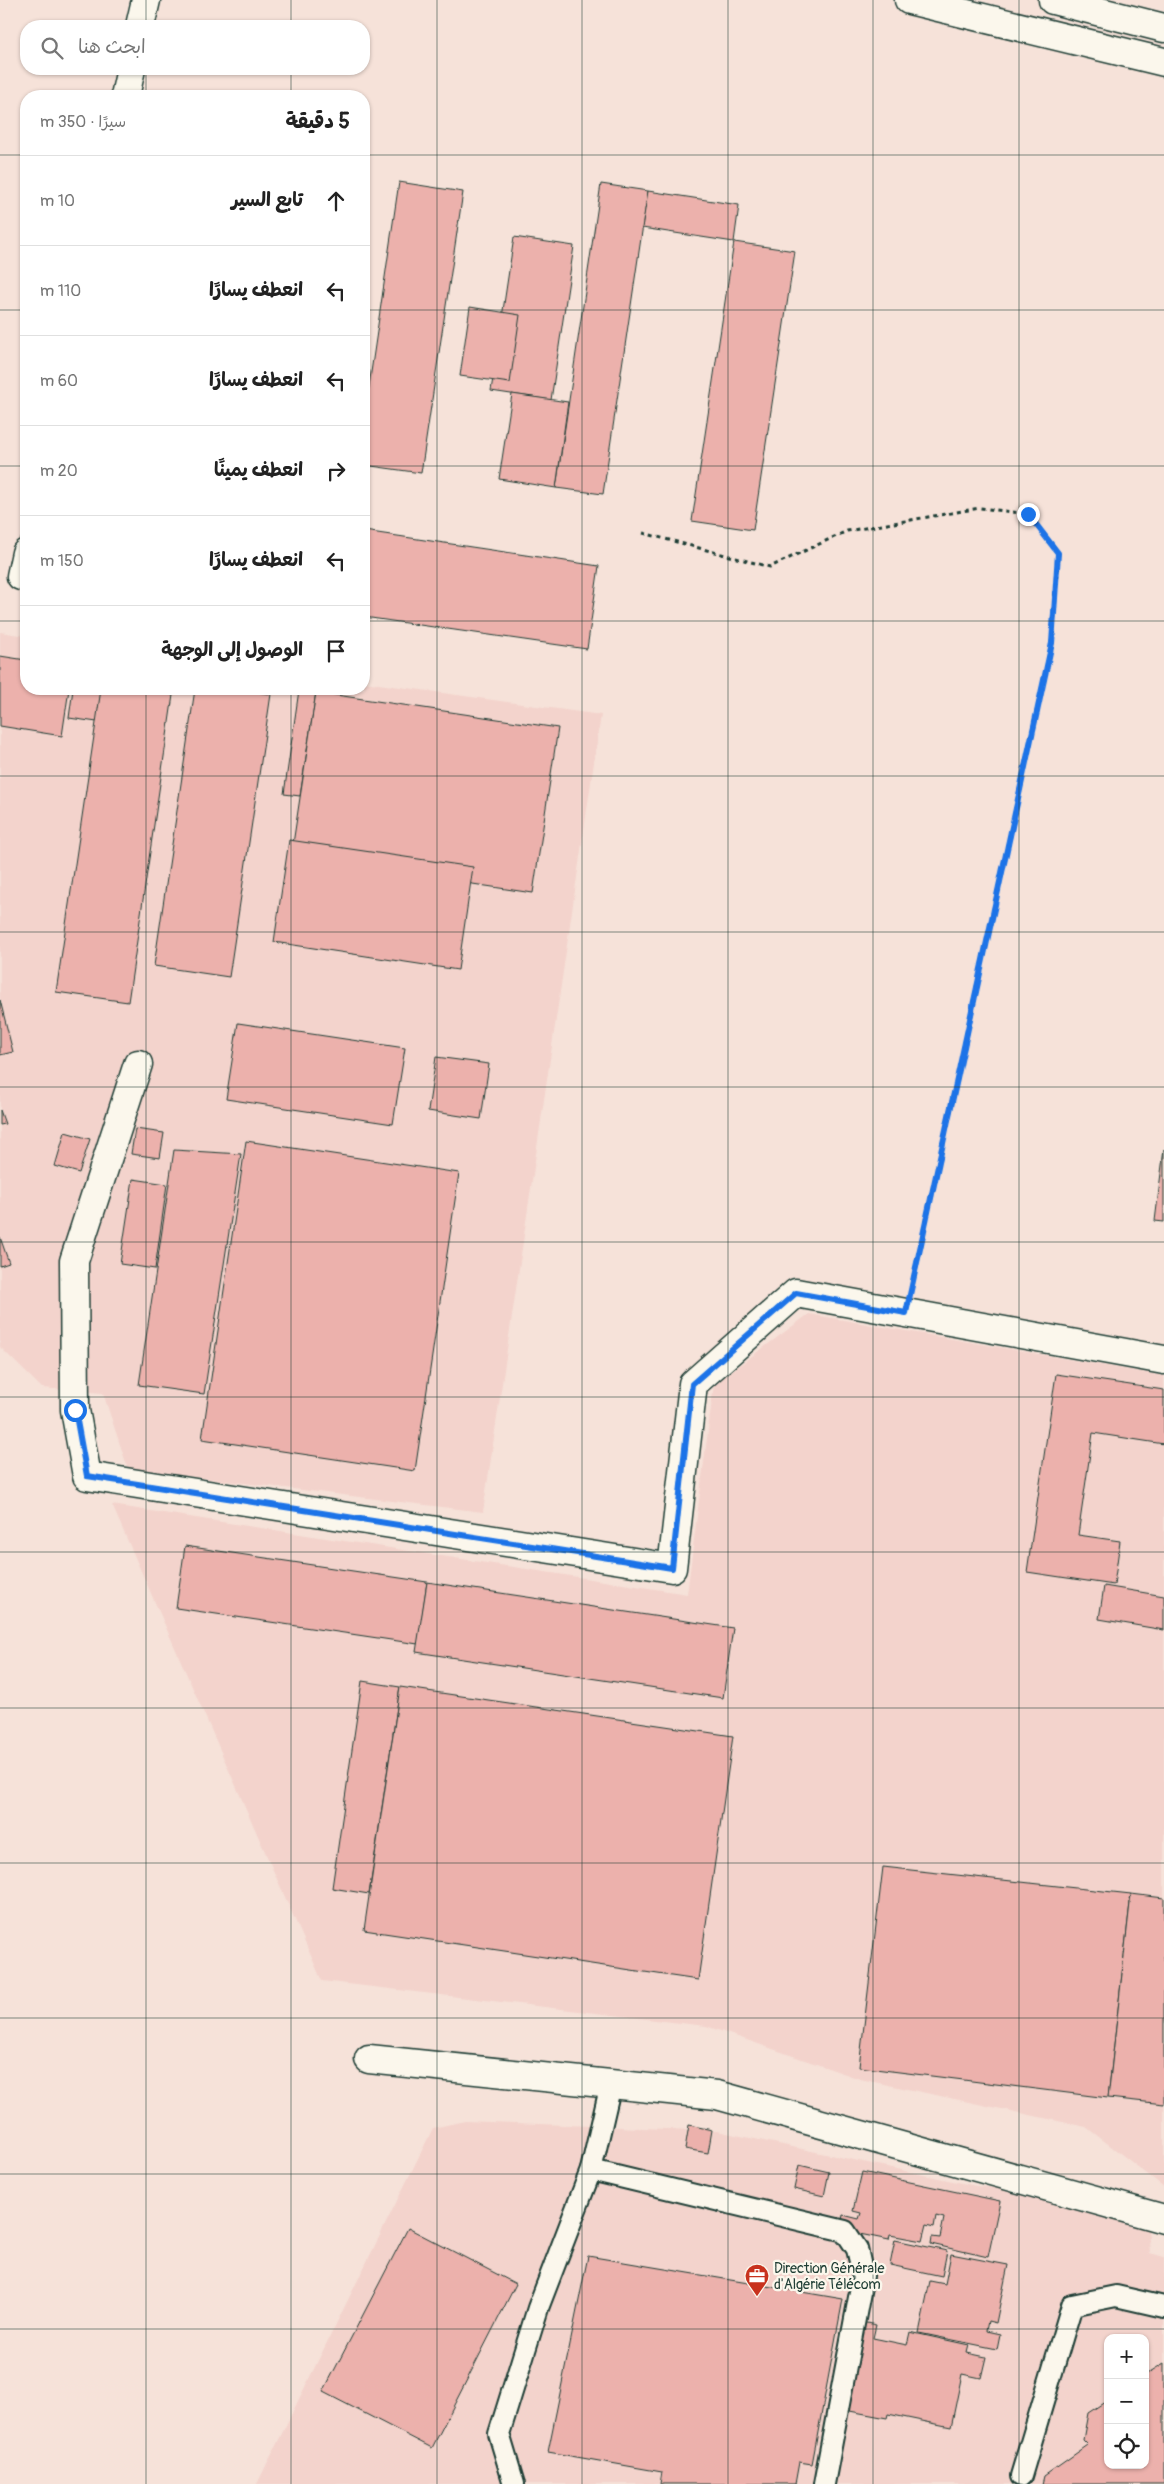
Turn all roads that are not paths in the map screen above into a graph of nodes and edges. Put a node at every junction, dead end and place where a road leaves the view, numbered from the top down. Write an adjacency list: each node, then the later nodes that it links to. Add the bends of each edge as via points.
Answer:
1 (146, 0): 4 (main road)
2 (909, 0): 6 (main road)
3 (1053, 0): 5 (main road)
4 (141, 20)
5 (1164, 28)
6 (1164, 62)
7 (130, 75): 8 (main road)
8 (126, 90)
9 (138, 1064): 10 (main road, via 74,1261 75,1410 87,1476 672,1568 692,1384 796,1293)
10 (1164, 1360)
11 (370, 2059): 12 (main road)
12 (611, 2084): 13 (lane); 14 (main road, via 717,2096)
13 (591, 2170): 17 (lane, via 538,2308 499,2434); 18 (lane, via 845,2231 857,2249 863,2276)
14 (1164, 2219)
15 (1164, 2306): 16 (lane, via 1116,2296 1072,2305)
16 (1021, 2476)
17 (514, 2484)
18 (824, 2484)

